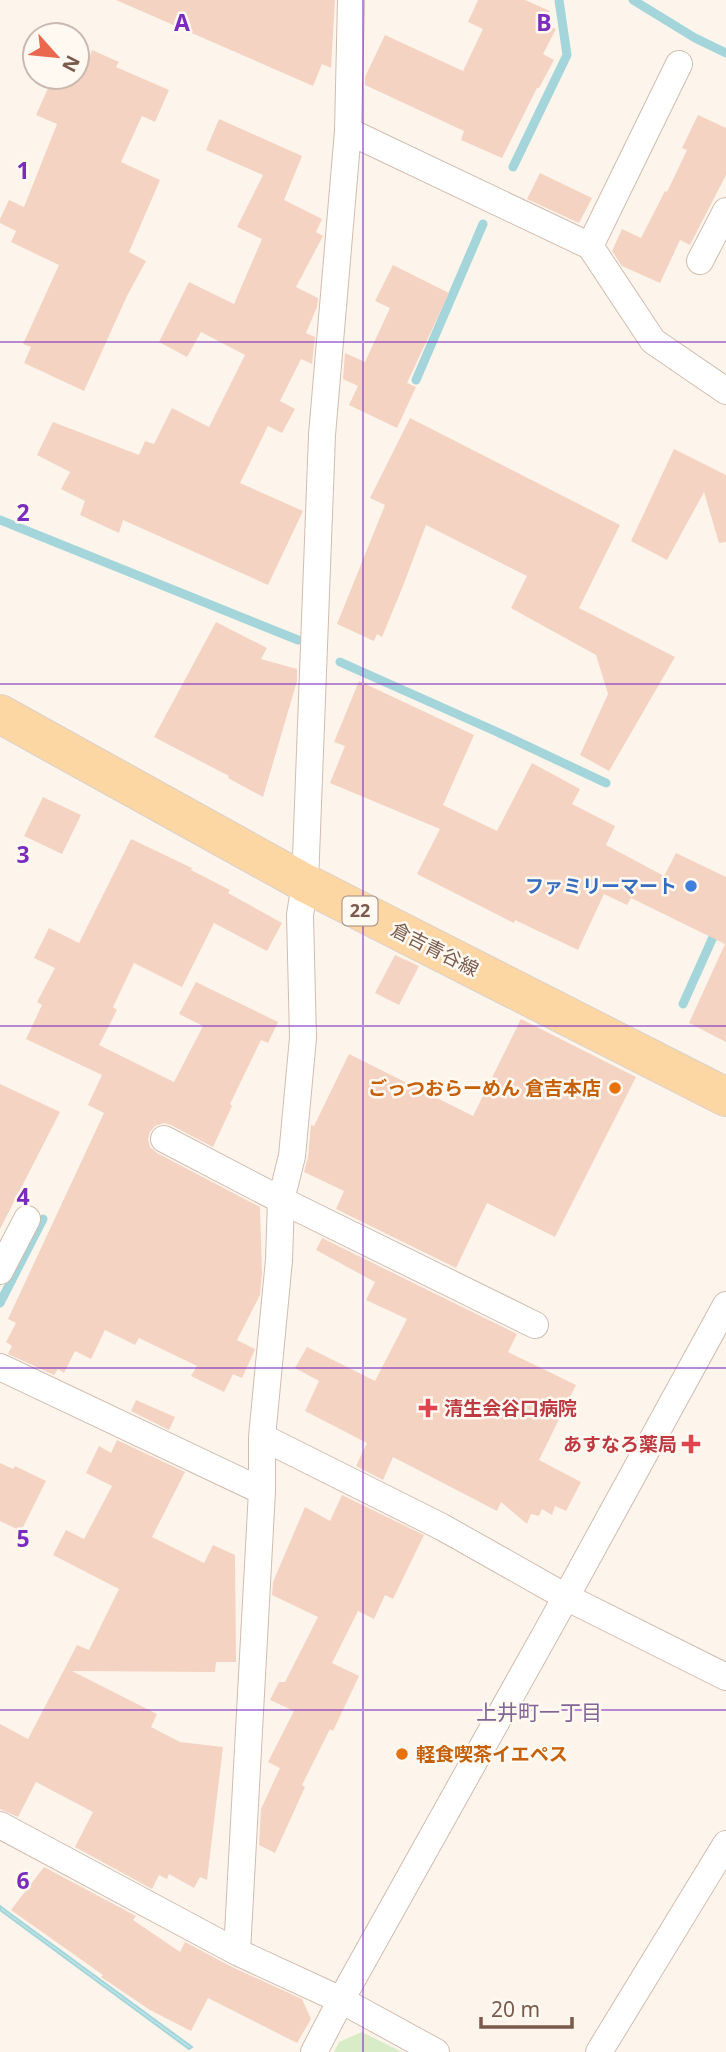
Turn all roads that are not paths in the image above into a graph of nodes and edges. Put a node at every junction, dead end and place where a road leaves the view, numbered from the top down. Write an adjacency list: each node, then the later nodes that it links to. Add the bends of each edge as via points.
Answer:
1 (351, 0): 3 (street)
2 (679, 64): 5 (street)
3 (348, 131): 5 (street); 9 (street, via 322,435)
4 (726, 211): 6 (street)
5 (590, 246): 7 (street, via 653,341)
6 (700, 261)
7 (726, 391)
8 (0, 714): 9 (main road, 倉吉青谷線 / 22)
9 (305, 883): 10 (main road, 倉吉青谷線 / 22); 12 (street, via 300,915 303,1038 292,1156)
10 (726, 1097)
11 (164, 1139): 12 (street)
12 (281, 1200): 16 (street); 18 (street)
13 (27, 1219): 14 (street)
14 (0, 1271)
15 (726, 1305): 20 (street)
16 (535, 1325)
17 (0, 1367): 19 (street)
18 (262, 1437): 19 (street); 20 (street, via 442,1527)
19 (261, 1491): 24 (street)
20 (566, 1597): 21 (street); 25 (street)
21 (726, 1677)
22 (0, 1825): 24 (street)
23 (726, 1844): 28 (street)
24 (237, 1952): 25 (street)
25 (341, 2000): 26 (street); 27 (street)
26 (314, 2052)
27 (436, 2052)
28 (599, 2052)

